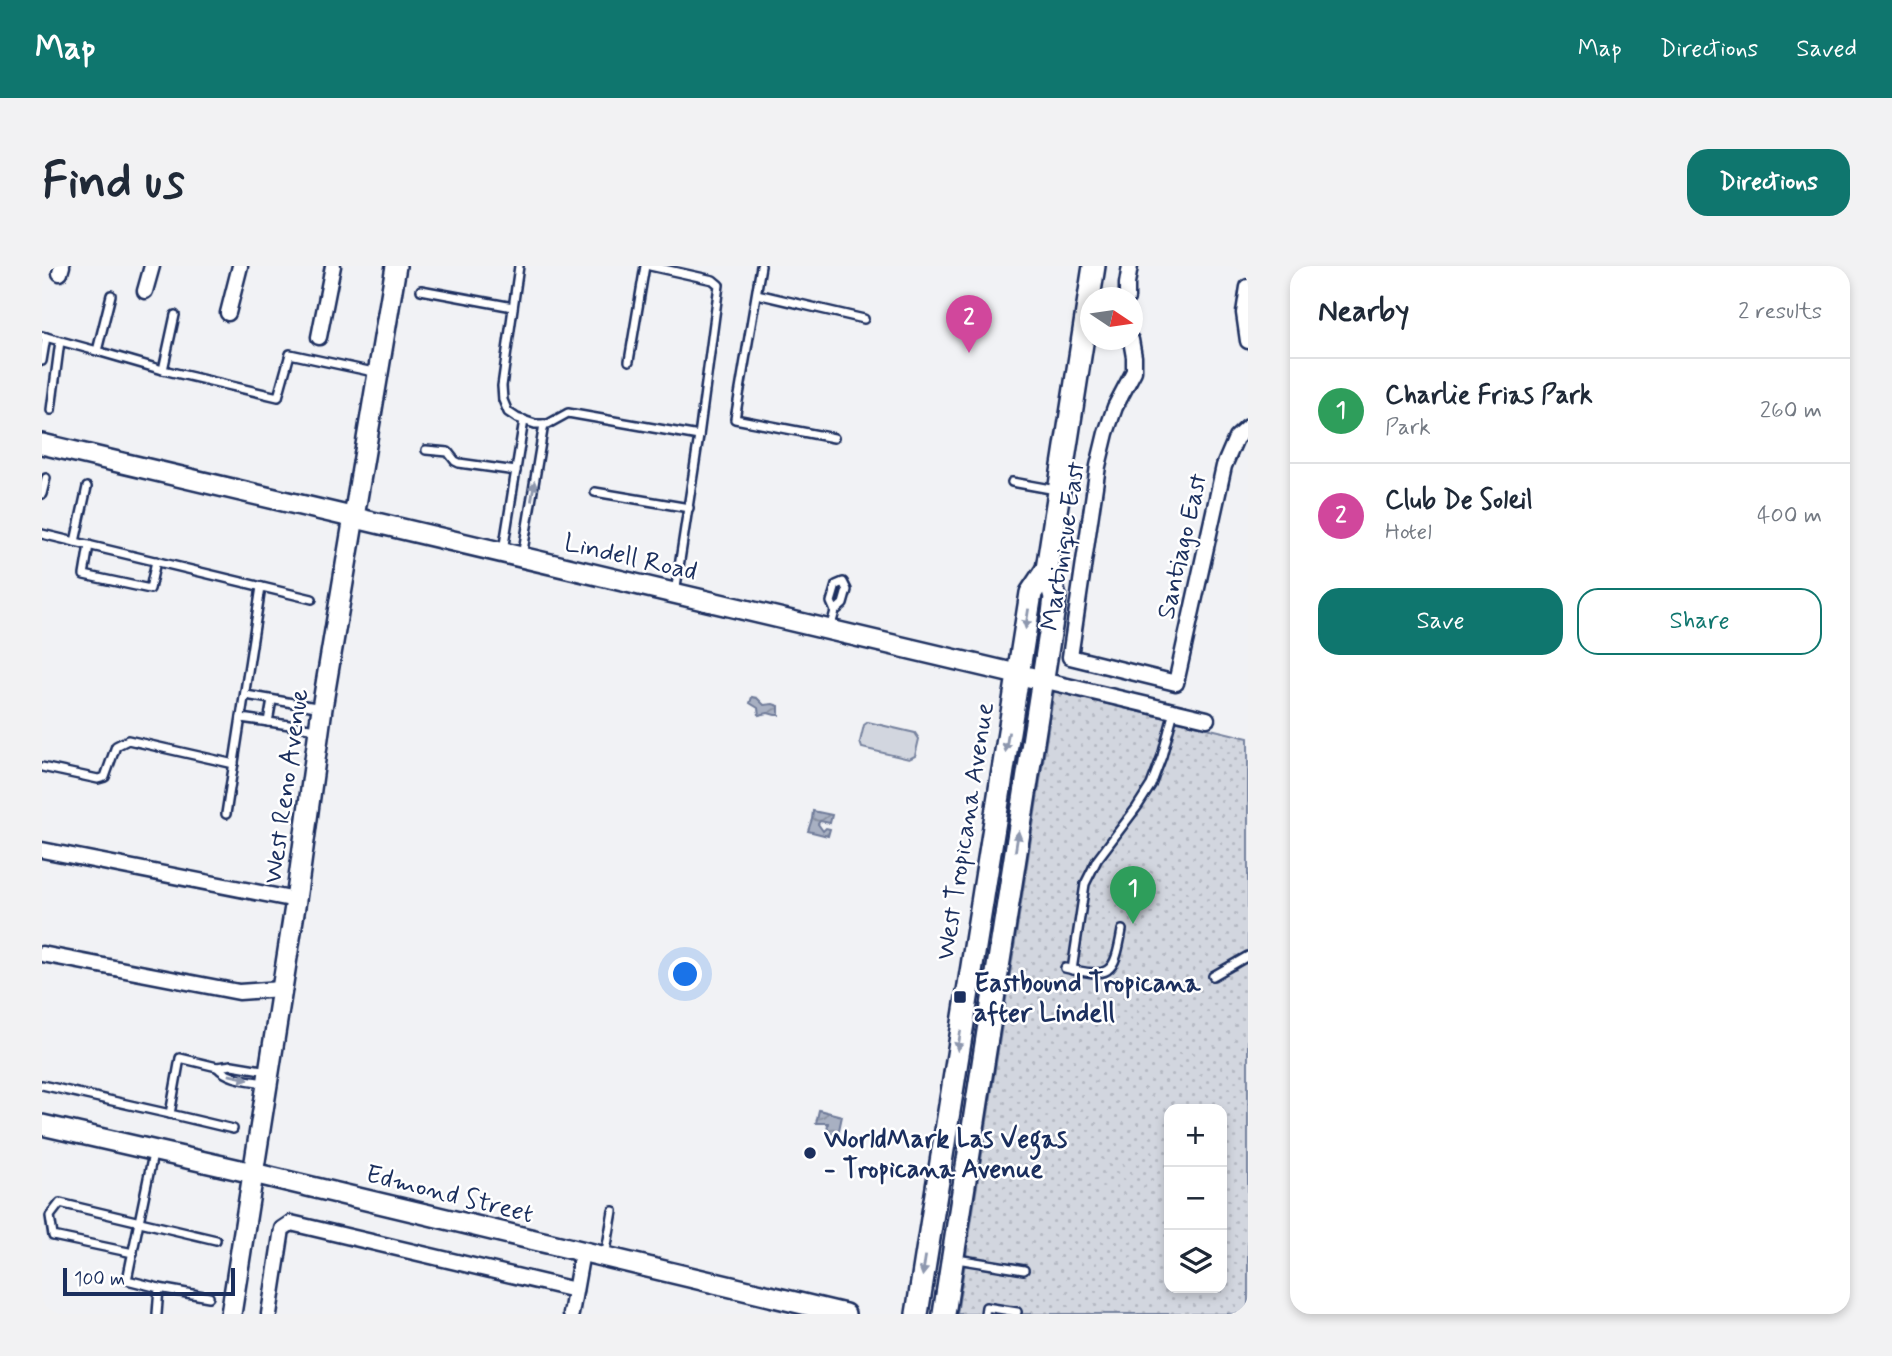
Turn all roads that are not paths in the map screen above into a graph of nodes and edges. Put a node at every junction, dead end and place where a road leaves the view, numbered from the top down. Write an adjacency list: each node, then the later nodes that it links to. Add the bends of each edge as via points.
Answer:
1 (152, 266): 13 (street)
2 (240, 266): 17 (street)
3 (333, 266): 21 (street)
4 (396, 266): 29 (street, West Reno Avenue)
5 (519, 266): 16 (lane)
6 (647, 266): 27 (lane); 34 (lane, via 719,285)
7 (761, 266): 14 (lane)
8 (1094, 266): 42 (main road, West Tropicana Avenue)
9 (1130, 266): 10 (street)
10 (1127, 287)
11 (1248, 288): 23 (street, via 1244,313)
12 (421, 290): 16 (lane)
13 (145, 291)
14 (757, 294): 19 (lane); 35 (lane, via 735,419)
15 (111, 295): 25 (lane)
16 (513, 307): 31 (lane, via 503,400 508,412)
17 (229, 313)
18 (175, 315): 28 (lane)
19 (864, 319)
20 (44, 337): 22 (lane); 26 (lane)
21 (319, 337)
22 (60, 341): 25 (lane); 30 (lane)
23 (1248, 341)
24 (1133, 350): 60 (street, Martinique East, via 1134,372 1115,407 1098,466 1069,657)
25 (97, 351): 28 (lane)
26 (42, 360)
27 (629, 361)
28 (163, 370): 29 (lane, via 278,397 290,354)
29 (379, 373): 46 (street, West Reno Avenue)
30 (51, 410)
31 (524, 420): 32 (lane); 38 (lane)
32 (544, 424): 34 (lane, via 568,413); 50 (lane, one-way to 32)
33 (1248, 427): 60 (street, Santiago East, via 1236,438 1224,467)
34 (699, 436): 45 (lane)
35 (834, 438)
36 (42, 444): 46 (street, Lindell Road)
37 (426, 450): 38 (lane, via 449,452 459,463)
38 (516, 471): 50 (lane)
39 (46, 478): 44 (lane)
40 (1012, 482): 42 (lane)
41 (87, 487): 48 (lane)
42 (1059, 491): 52 (main road, West Tropicana Avenue)
43 (595, 492): 45 (lane)
44 (42, 494)
45 (689, 508): 54 (lane)
46 (355, 518): 50 (street, Lindell Road); 63 (street, West Reno Avenue)
47 (42, 534): 48 (lane)
48 (75, 542): 49 (lane)
49 (89, 545): 51 (lane); 51 (lane, via 84,575 150,589)
50 (512, 555): 54 (street, Lindell Road)
51 (156, 561): 53 (lane)
52 (1047, 569): 58 (main road, West Tropicana Avenue, one-way to 58, via 1031,593); 59 (main road, West Tropicana Avenue, via 1055,597)
53 (261, 587): 55 (lane); 61 (lane)
54 (675, 593): 57 (street, Lindell Road)
55 (312, 599)
56 (835, 611): 57 (lane)
57 (830, 630): 58 (street, Lindell Road)
58 (1018, 674): 59 (street, Lindell Road); 74 (main road, West Tropicana Avenue, one-way to 74)
59 (1042, 680): 64 (street, Lindell Road); 75 (main road, West Tropicana Avenue, one-way to 59)
60 (1176, 683)
61 (246, 695): 62 (lane); 65 (lane)
62 (272, 700): 63 (lane); 67 (lane)
63 (322, 708): 68 (street, West Reno Avenue)
64 (1174, 711): 66 (street, Lindell Road); 76 (lane, via 1151,785 1085,884 1069,969 1097,974 1107,971 1118,954)
65 (242, 718): 67 (lane); 69 (lane)
66 (1207, 719)
67 (268, 722): 68 (lane)
68 (320, 730): 73 (street, West Reno Avenue)
69 (234, 764): 70 (lane, via 128,740 116,746 105,776 99,779); 71 (lane)
70 (42, 767)
71 (226, 814)
72 (42, 850): 73 (street)
73 (296, 900): 80 (street, West Reno Avenue)
74 (979, 915): 75 (main road); 87 (main road, West Tropicana Avenue, one-way to 87)
75 (1005, 919): 89 (main road, West Tropicana Avenue)
76 (1122, 930)
77 (42, 954): 80 (street, via 239,992)
78 (1248, 956): 79 (lane)
79 (1213, 976)
80 (281, 989): 82 (street, West Reno Avenue)
81 (217, 1067): 82 (lane, via 232,1065); 82 (lane, one-way to 82, via 230,1076); 84 (lane, via 180,1058)
82 (268, 1077): 90 (street, West Reno Avenue)
83 (42, 1085): 84 (lane)
84 (170, 1114): 86 (lane)
85 (42, 1125): 88 (street, Edmond Street)
86 (233, 1129)
87 (943, 1147): 89 (main road); 109 (main road, West Tropicana Avenue, one-way to 109)
88 (154, 1150): 90 (street, Edmond Street); 93 (lane)
89 (970, 1151): 98 (main road, West Tropicana Avenue)
90 (253, 1173): 95 (street, Edmond Street); 105 (street, West Reno Avenue)
91 (612, 1211): 97 (lane)
92 (46, 1215): 93 (lane, via 60,1203); 96 (lane, via 53,1236)
93 (139, 1223): 94 (lane); 96 (lane)
94 (216, 1240)
95 (582, 1252): 97 (street, Edmond Street); 101 (street)
96 (133, 1253): 100 (lane, via 127,1280)
97 (605, 1258): 108 (street, Edmond Street)
98 (952, 1259): 99 (lane); 110 (main road, West Tropicana Avenue)
99 (1024, 1270)
100 (159, 1288): 102 (lane); 104 (lane)
101 (575, 1290): 106 (street, via 291,1223 282,1229); 107 (street)
102 (209, 1297)
103 (1017, 1312): 111 (lane, via 986,1307)
104 (157, 1314)
105 (231, 1314)
106 (269, 1314)
107 (570, 1314)
108 (845, 1314)
109 (916, 1314)
110 (944, 1314)
111 (985, 1314)

